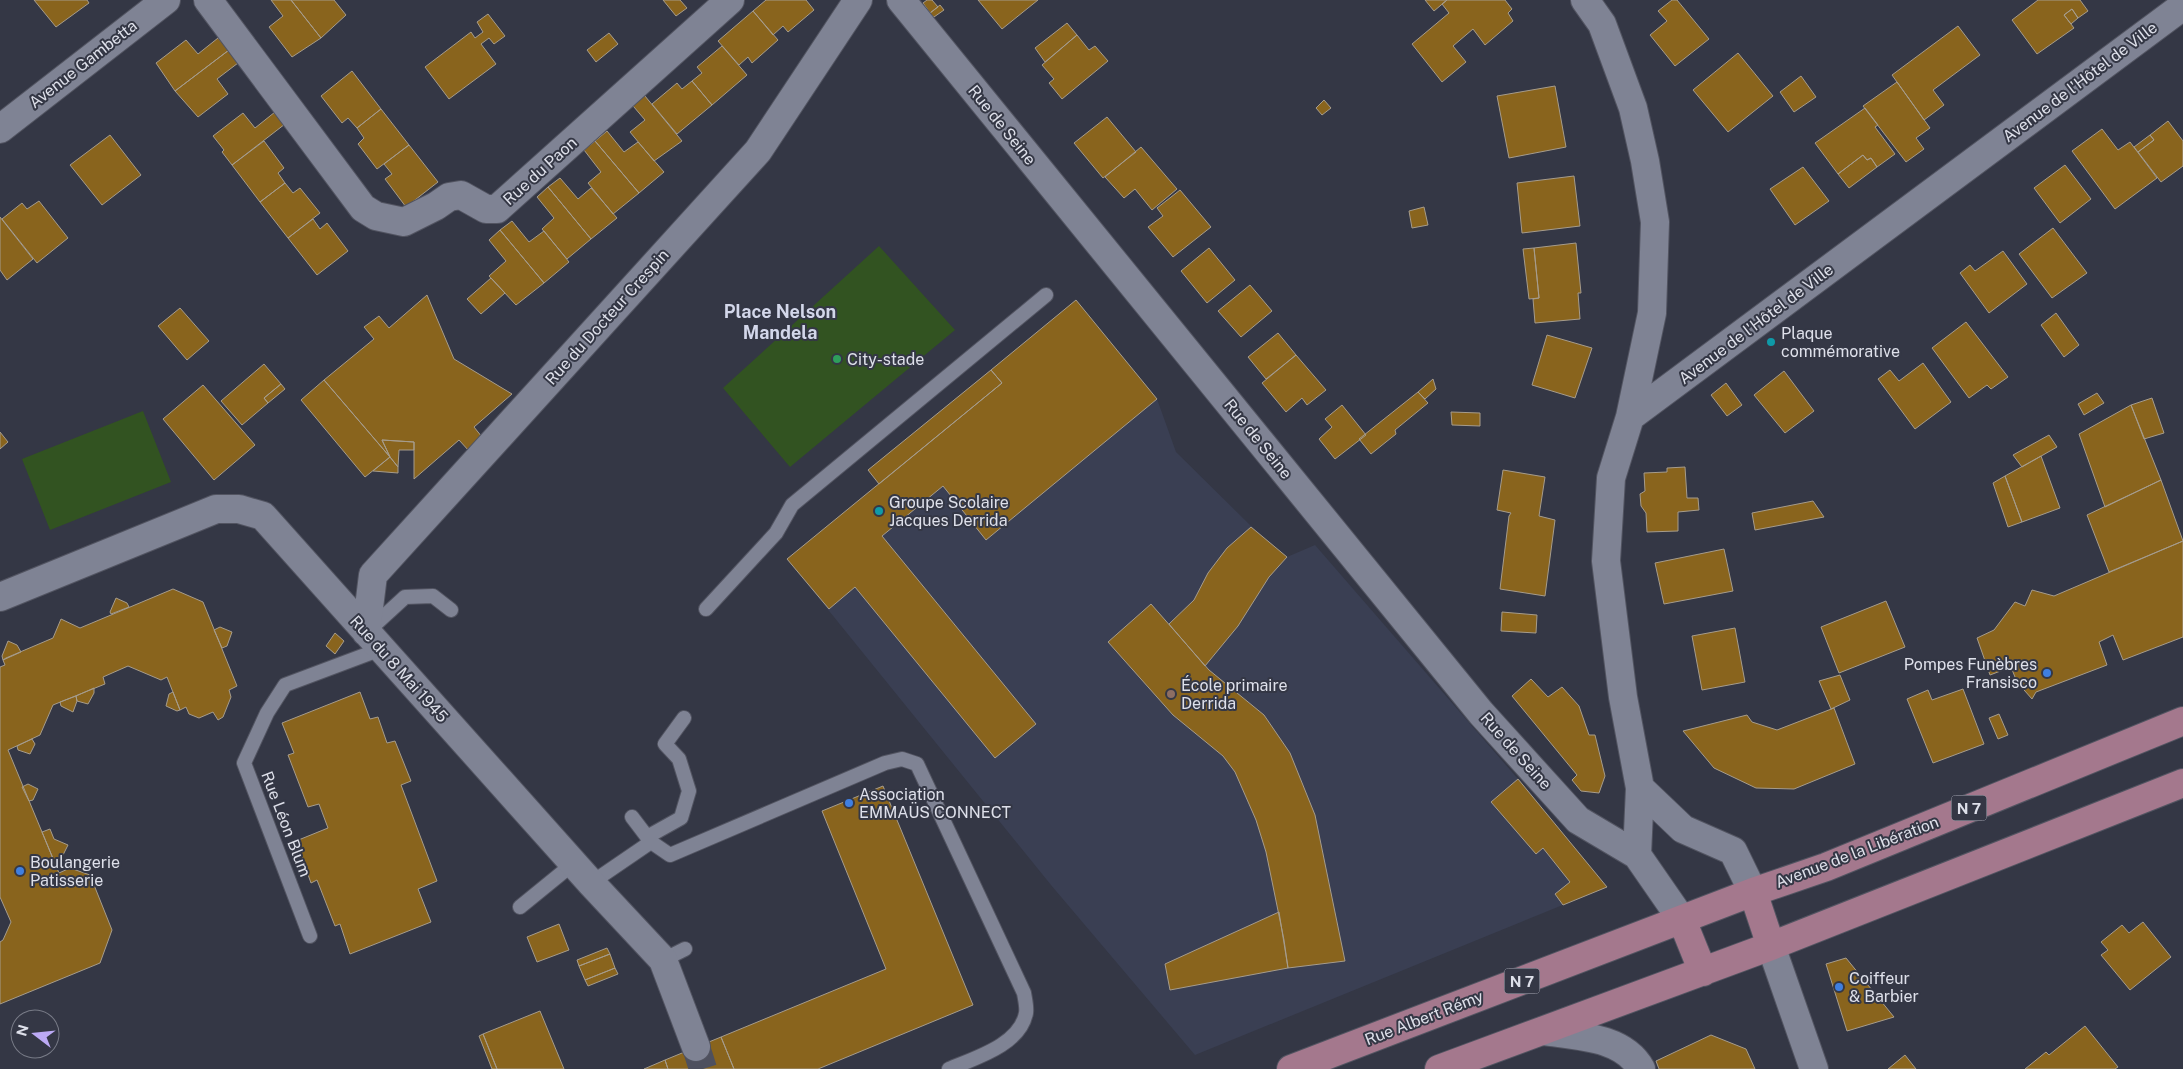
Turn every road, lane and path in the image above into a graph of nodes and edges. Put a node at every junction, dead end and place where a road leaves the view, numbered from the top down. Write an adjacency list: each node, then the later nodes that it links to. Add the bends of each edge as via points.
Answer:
1 (166, 0): 8 (street, Avenue Gambetta)
2 (208, 0): 3 (street, Rue du Paon, via 363,208 376,216 404,222 449,197 461,195 486,210 497,209)
3 (730, 0)
4 (858, 0): 14 (street, Rue du Docteur Crespin, via 758,151 373,575)
5 (901, 0): 21 (street, Rue de Seine, via 1481,713 1578,820)
6 (1585, 0): 10 (street, via 1602,24 1633,108 1655,222 1652,313)
7 (2183, 6): 10 (street, Avenue de l'Hôtel de Ville)
8 (0, 129)
9 (1046, 296): 12 (lane, via 792,505 776,533)
10 (1630, 417): 18 (street, via 1611,478 1606,561 1623,697)
11 (0, 597): 14 (street, Rue du 8 Mai 1945, via 216,510 240,508 263,516)
12 (706, 609)
13 (450, 610): 14 (lane, via 433,596 405,597)
14 (374, 640): 22 (street, Rue du 8 Mai 1945); 26 (lane, Rue Léon Blum, via 285,685 267,714 244,764)
15 (684, 718): 20 (lane, via 665,744 679,759 688,791 681,818)
16 (2183, 720): 23 (main road, Avenue de la Libération / N 7, via 1826,867)
17 (2183, 783): 27 (main road)
18 (1640, 788): 21 (street); 23 (street, via 1683,829 1733,851)
19 (632, 816): 20 (lane)
20 (649, 839): 22 (lane); 31 (lane, via 670,855 885,763 902,759 917,764 1024,993 1026,1013 1015,1035 995,1050)
21 (1637, 855): 25 (street)
22 (582, 873): 24 (lane); 30 (street, Rue du 8 Mai 1945, via 674,954)
23 (1754, 892): 25 (main road, Rue Albert Rémy / N 7); 27 (main road)
24 (520, 907)
25 (1682, 920): 28 (main road); 32 (main road, Rue Albert Rémy / N 7)
26 (310, 936)
27 (1771, 946): 28 (main road); 35 (street)
28 (1703, 972): 29 (main road)
29 (1543, 1031): 33 (main road); 34 (street, via 1592,1038 1620,1048)
30 (696, 1047)
31 (949, 1069)
32 (1291, 1069)
33 (1439, 1069)
34 (1641, 1069)
35 (1814, 1069)

